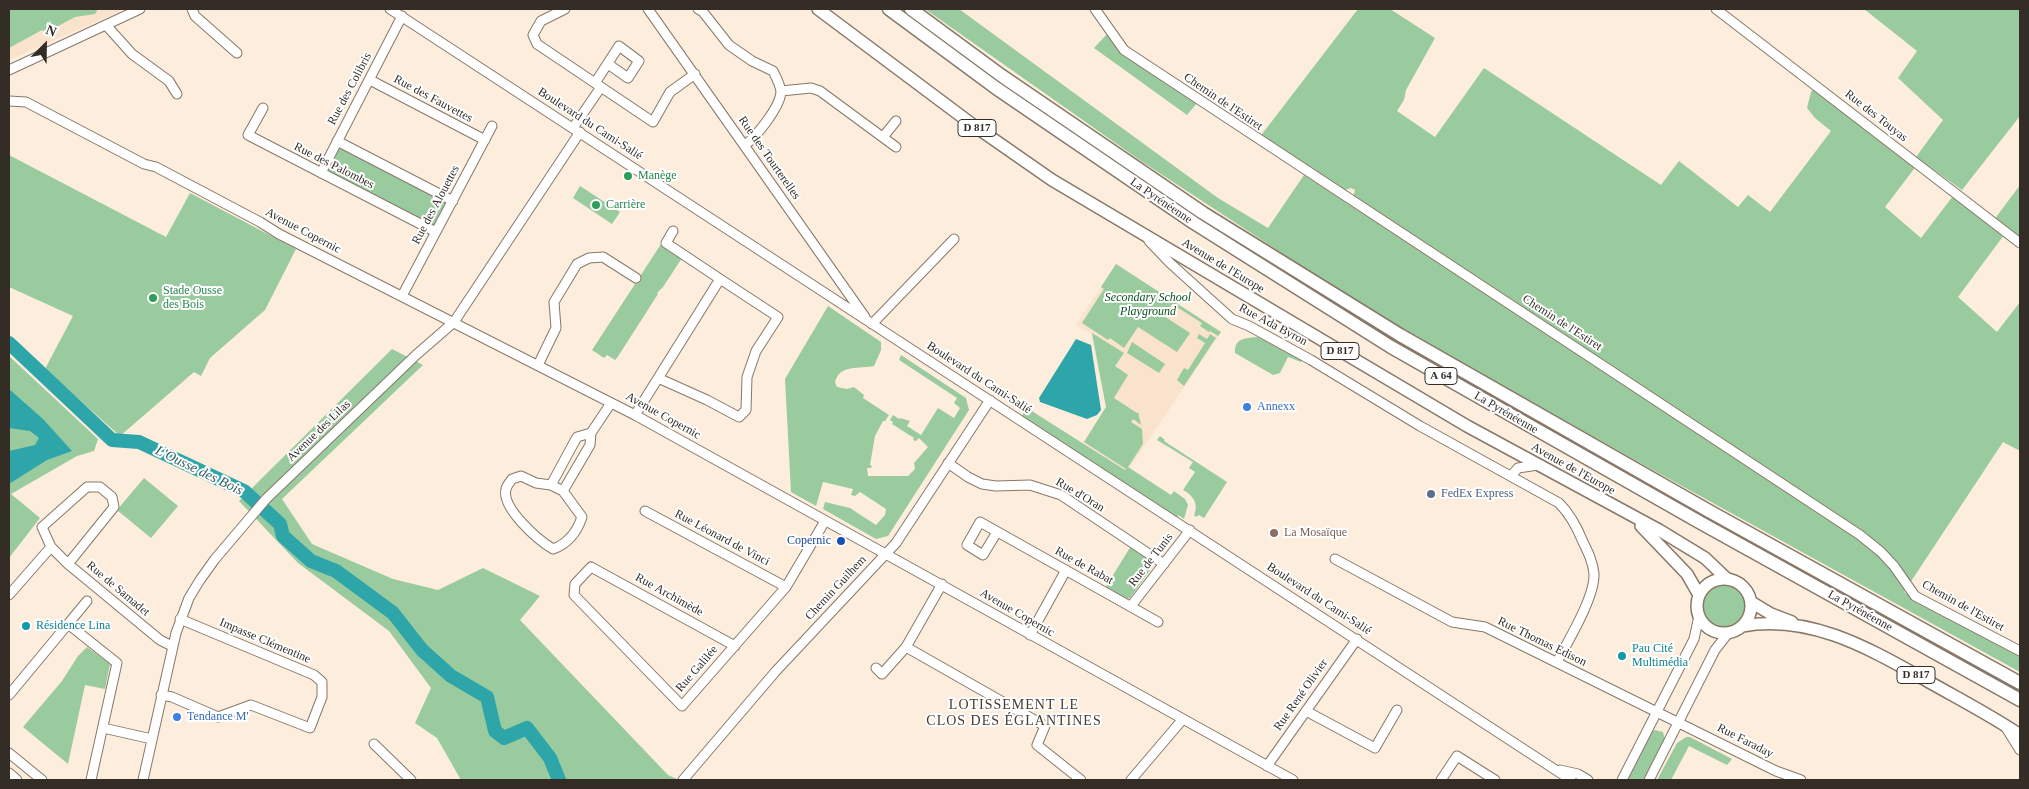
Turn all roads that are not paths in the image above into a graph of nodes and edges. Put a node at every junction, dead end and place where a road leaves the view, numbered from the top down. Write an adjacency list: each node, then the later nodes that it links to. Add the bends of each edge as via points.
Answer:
1 (140, 9): 13 (street)
2 (192, 9): 14 (street, via 195,16)
3 (390, 9): 12 (street, Boulevard du Cami-Salié)
4 (565, 9): 19 (street, via 542,21 533,35 537,44)
5 (648, 9): 17 (street, Rue des Tourterelles)
6 (698, 9): 20 (street, via 729,45 773,71)
7 (818, 9): 36 (main road, Avenue de l'Europe / D 817, via 1025,162)
8 (889, 9): 93 (highway, La Pyrénéenne / A 64, via 996,88 1186,218 1391,347)
9 (911, 9): 90 (highway, La Pyrénéenne / A 64, via 1002,76 1203,213 1400,335)
10 (1095, 9): 87 (street, Chemin de l'Estiret, via 1124,50 1860,535 1894,566 1915,596)
11 (1716, 9): 38 (street, Rue des Touyas)
12 (402, 16): 18 (street, Rue des Colibris); 26 (street, Boulevard du Cami-Salié)
13 (106, 24): 16 (street); 21 (street, via 132,54 169,81)
14 (237, 53)
15 (608, 64): 19 (street, Avenue des Lilas)
16 (9, 70)
17 (695, 74): 19 (street, via 670,92 653,122); 30 (street, Rue des Tourterelles)
18 (370, 80): 28 (street, Rue des Fauvettes); 29 (street, Rue des Colibris)
19 (598, 85): 26 (street, Avenue des Lilas)
20 (781, 91): 27 (street, via 811,88 820,91); 30 (street, via 767,120)
21 (176, 94)
22 (9, 101): 41 (street, Avenue Copernic, via 26,102)
23 (263, 108): 32 (street, Rue des Palombes, via 248,135)
24 (896, 121): 27 (street)
25 (492, 126): 28 (street, Rue des Alouettes)
26 (577, 130): 42 (street, Avenue des Lilas); 43 (street, Boulevard du Cami-Salié)
27 (883, 137): 31 (street)
28 (485, 140): 33 (street, Rue des Alouettes)
29 (337, 141): 32 (street, Rue des Colibris); 33 (street)
30 (745, 144): 43 (street, Rue des Tourterelles)
31 (896, 147)
32 (320, 173): 35 (street, Rue des Palombes)
33 (453, 201): 35 (street, Rue des Alouettes)
34 (674, 231): 40 (street, via 666,243)
35 (436, 232): 41 (street, Rue des Alouettes)
36 (1144, 235): 51 (main road, Avenue de l'Europe / D 817); 52 (street, Rue Ada Byron, via 1232,319 1311,360)
37 (954, 239): 43 (street)
38 (2020, 243)
39 (636, 278): 44 (street, via 603,257 589,258 577,264 554,302 556,328)
40 (720, 279): 45 (street); 45 (street, via 778,317 756,351 747,377 746,410 738,417)
41 (402, 296): 42 (street, Avenue Copernic)
42 (454, 322): 44 (street, Avenue Copernic); 76 (street, Avenue des Lilas, via 254,512 200,580)
43 (870, 323): 46 (street, Boulevard du Cami-Salié)
44 (538, 365): 47 (street, Avenue Copernic)
45 (658, 378): 48 (street)
46 (990, 400): 50 (street, Chemin Guilhem); 58 (street, Boulevard du Cami-Salié)
47 (611, 403): 48 (street, Avenue Copernic); 49 (street)
48 (635, 415): 57 (street, Avenue Copernic)
49 (591, 433): 53 (street, via 577,437); 54 (street, via 590,445)
50 (948, 463): 61 (street, Chemin Guilhem); 64 (street, Rue d'Oran, via 982,484 1030,485 1061,496)
51 (1538, 465): 52 (street, via 1518,468); 56 (main road, Avenue de l'Europe / D 817)
52 (1511, 476): 88 (street, Rue Ada Byron, via 1559,503 1578,530 1592,563 1592,590)
53 (551, 485): 54 (street); 54 (street, via 521,476 512,479 506,488 506,498 524,525 553,549 563,545 578,528 582,517)
54 (563, 492)
55 (645, 511): 69 (street, Rue Léonard de Vinci)
56 (1633, 518): 67 (main road, Avenue de l'Europe / D 817, via 1706,558); 71 (main road, Avenue de l'Europe / D 817, via 1687,574)
57 (825, 521): 61 (street, Avenue Copernic); 69 (street, Rue Galilée)
58 (1190, 530): 64 (street, Rue de Tunis); 83 (street, Boulevard du Cami-Salié)
59 (997, 532): 66 (street, Rue de Rabat)
60 (50, 547): 63 (street, Rue de Samadet); 63 (street, via 42,527 86,487 100,487 112,497 114,507); 70 (street)
61 (886, 554): 68 (street, Avenue Copernic); 115 (street, Chemin Guilhem, via 776,671)
62 (1335, 559): 88 (street, Rue Thomas Edison, via 1452,622 1485,627)
63 (68, 564): 84 (street, Rue de Samadet, via 160,640)
64 (1164, 564): 74 (street, Rue de Tunis)
65 (591, 567): 85 (street, Rue Archimède); 85 (street, Rue Galilée, via 574,584 574,595 682,706)
66 (1066, 570): 74 (street, Rue de Rabat); 82 (street)
67 (1727, 579): 71 (main road, via 1711,582); 73 (main road, via 1746,589)
68 (942, 584): 82 (street, Avenue Copernic); 86 (street)
69 (786, 588): 85 (street, Rue Galilée)
70 (9, 595)
71 (1699, 595): 75 (main road)
72 (87, 601): 78 (street)
73 (1751, 602): 79 (main road, via 1750,613); 80 (main road, D 817)
74 (1131, 606): 77 (street, Rue de Rabat)
75 (1699, 616): 81 (main road, via 1711,630); 96 (street, via 1694,639)
76 (180, 619): 84 (street, Avenue des Lilas); 92 (street, Impasse Clémentine, via 314,675 322,682 323,690 310,728 251,705 218,717)
77 (1158, 622)
78 (68, 624): 91 (street); 100 (street, via 117,663)
79 (1742, 626): 80 (main road, D 817, via 1760,623); 81 (main road)
80 (1805, 628): 99 (main road, D 817, via 1856,642)
81 (1729, 632): 98 (street, via 1716,650)
82 (1030, 635): 97 (street, Avenue Copernic)
83 (1356, 639): 94 (street, Rue René Olivier); 107 (street, Boulevard du Cami-Salié)
84 (172, 646): 92 (street, Avenue des Lilas)
85 (735, 646)
86 (906, 647): 89 (street, via 882,674); 116 (street, via 1045,726 1037,745)
87 (2020, 651)
88 (1557, 662): 96 (street, Rue Thomas Edison)
89 (876, 668)
90 (2020, 683)
91 (9, 695)
92 (161, 695): 102 (street, Avenue des Lilas)
93 (2020, 700)
94 (1306, 710): 95 (street, via 1376,748); 106 (street, Rue René Olivier)
95 (1398, 710)
96 (1656, 713): 98 (street, Rue Thomas Edison); 109 (street)
97 (1183, 719): 106 (street, Avenue Copernic); 117 (street)
98 (1678, 723): 124 (street); 125 (street, Rue Faraday)
99 (2004, 724): 101 (main road, D 817); 104 (street)
100 (103, 728): 102 (street); 112 (street)
101 (2020, 735)
102 (152, 739): 113 (street, Avenue des Lilas)
103 (374, 744): 114 (street)
104 (2020, 750)
105 (9, 753): 111 (street)
106 (1267, 766): 118 (street, Avenue Copernic)
107 (1554, 769): 121 (street, Boulevard du Cami-Salié); 122 (street, Boulevard du Cami-Salié, via 1578,774)
108 (9, 773): 110 (street)
109 (1623, 777): 123 (street)
110 (17, 780)
111 (42, 780)
112 (91, 780)
113 (143, 780)
114 (411, 780)
115 (683, 780)
116 (1081, 780)
117 (1131, 780)
118 (1292, 780)
119 (1440, 780): 120 (street, via 1457,756)
120 (1495, 780)
121 (1571, 780)
122 (1588, 780)
123 (1617, 780)
124 (1649, 780)
125 (1801, 780)

